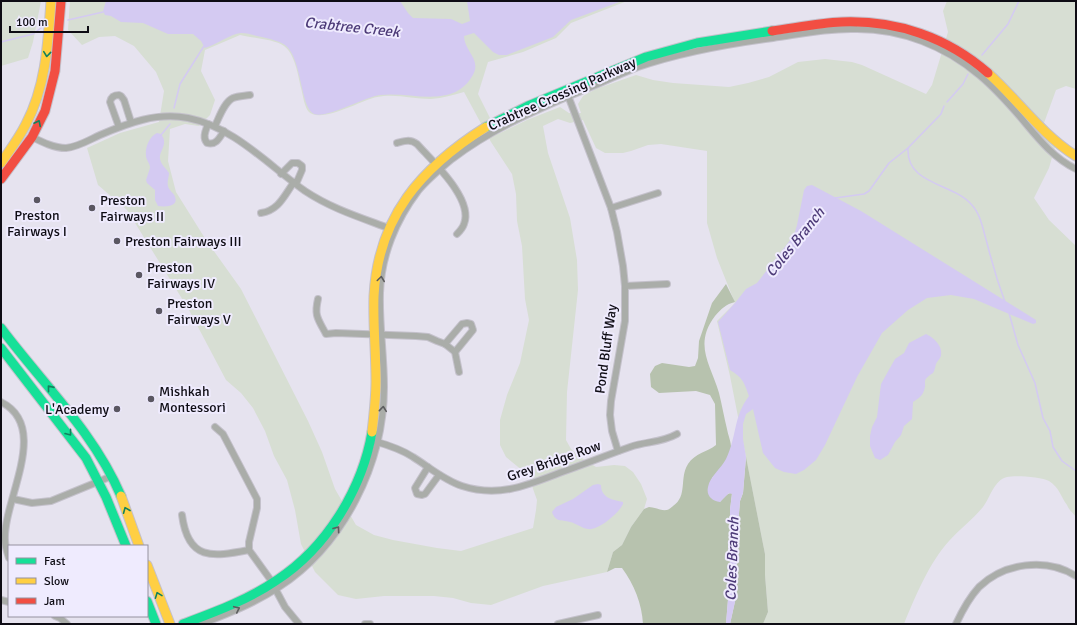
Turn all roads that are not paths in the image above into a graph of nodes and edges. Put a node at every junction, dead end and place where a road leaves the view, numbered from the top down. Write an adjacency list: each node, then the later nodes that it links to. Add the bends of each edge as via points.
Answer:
1 (51, 1): 13 (street, one-way to 13, via 45,71 38,99 24,132)
2 (61, 1): 10 (street, one-way to 2, via 45,111 54,79)
3 (567, 93): 12 (street, Crabtree Crossing Parkway, via 646,57 704,42 824,23 890,25 909,29 947,44 974,61 994,78 1045,135); 14 (street, Crabtree Crossing Parkway, via 516,111 488,126 466,140); 15 (street, Crabtree Crossing Parkway, via 638,67 700,49 833,30 878,30 927,43 966,64 993,87 1051,152); 20 (street, Pond Bluff Way)
4 (250, 95): 7 (street, via 230,100)
5 (131, 122): 6 (street, via 171,116 186,117); 8 (street); 8 (street, via 123,98 119,95 114,96 110,102)
6 (208, 124): 7 (street); 9 (street, via 204,137 207,143 213,144)
7 (215, 126): 9 (street)
8 (119, 127): 10 (street, via 80,145 67,148 49,145)
9 (224, 131): 16 (street)
10 (32, 136): 17 (street)
11 (397, 143): 14 (street, via 407,140 417,144)
12 (1076, 156)
13 (1, 163)
14 (437, 167): 22 (street, Crabtree Crossing Parkway, via 410,193 396,214); 23 (street, via 455,186 463,204 465,221)
15 (1076, 169)
16 (281, 174): 18 (street); 18 (street, via 292,163 300,164 302,170)
17 (1, 179)
18 (295, 183): 21 (street, via 276,207); 22 (street, via 332,206)
19 (658, 193): 20 (street)
20 (611, 208): 25 (street, Pond Bluff Way)
21 (261, 214)
22 (392, 229): 28 (street, Crabtree Crossing Parkway, via 375,273 373,299)
23 (457, 234)
24 (667, 284): 25 (street)
25 (625, 286): 37 (street, Pond Bluff Way, via 624,327 610,415)
26 (318, 299): 28 (street, via 316,316 326,334)
27 (1, 328): 40 (street, one-way to 27, via 80,425)
28 (378, 334): 29 (street, via 428,337); 36 (street, Crabtree Crossing Parkway)
29 (445, 344): 31 (street); 31 (street, via 462,324 471,324 471,334)
30 (1, 348): 41 (street, one-way to 41, via 72,437)
31 (455, 352): 32 (street)
32 (459, 372)
33 (1, 402): 42 (street, via 20,420 25,436)
34 (216, 427): 46 (street, via 223,434 257,499)
35 (677, 434): 37 (street, Grey Bridge Row, via 667,440 646,442)
36 (373, 441): 38 (street, Grey Bridge Row, via 400,450); 50 (street, Crabtree Crossing Parkway, via 356,483 337,518 311,550)
37 (618, 451): 39 (street, Grey Bridge Row, via 503,491 472,489)
38 (428, 467): 39 (street, Grey Bridge Row); 39 (street, via 416,484 417,494 425,494)
39 (439, 475)
40 (112, 476): 41 (street); 45 (street, one-way to 40)
41 (99, 481): 42 (street, via 51,501 32,503); 44 (street)
42 (13, 499): 47 (street, via 5,539)
43 (182, 515): 46 (street, via 186,535 192,544 202,551 211,555 222,555)
44 (126, 545)
45 (140, 545)
46 (249, 550): 50 (street)
47 (8, 553)
48 (148, 569): 56 (street, one-way to 48)
49 (1076, 576): 63 (street, via 1059,568 1042,565 1026,565 1000,572 975,592)
50 (274, 586): 57 (street, Crabtree Crossing Parkway); 58 (street, Crabtree Crossing Parkway, one-way to 50, via 236,610); 59 (street, via 285,607)
51 (148, 604): 55 (street)
52 (598, 615): 62 (street)
53 (58, 617): 54 (street)
54 (67, 624)
55 (156, 624)
56 (170, 624)
57 (183, 624)
58 (201, 624)
59 (299, 624)
60 (365, 624): 61 (street)
61 (370, 624)
62 (558, 624)
63 (956, 624)

